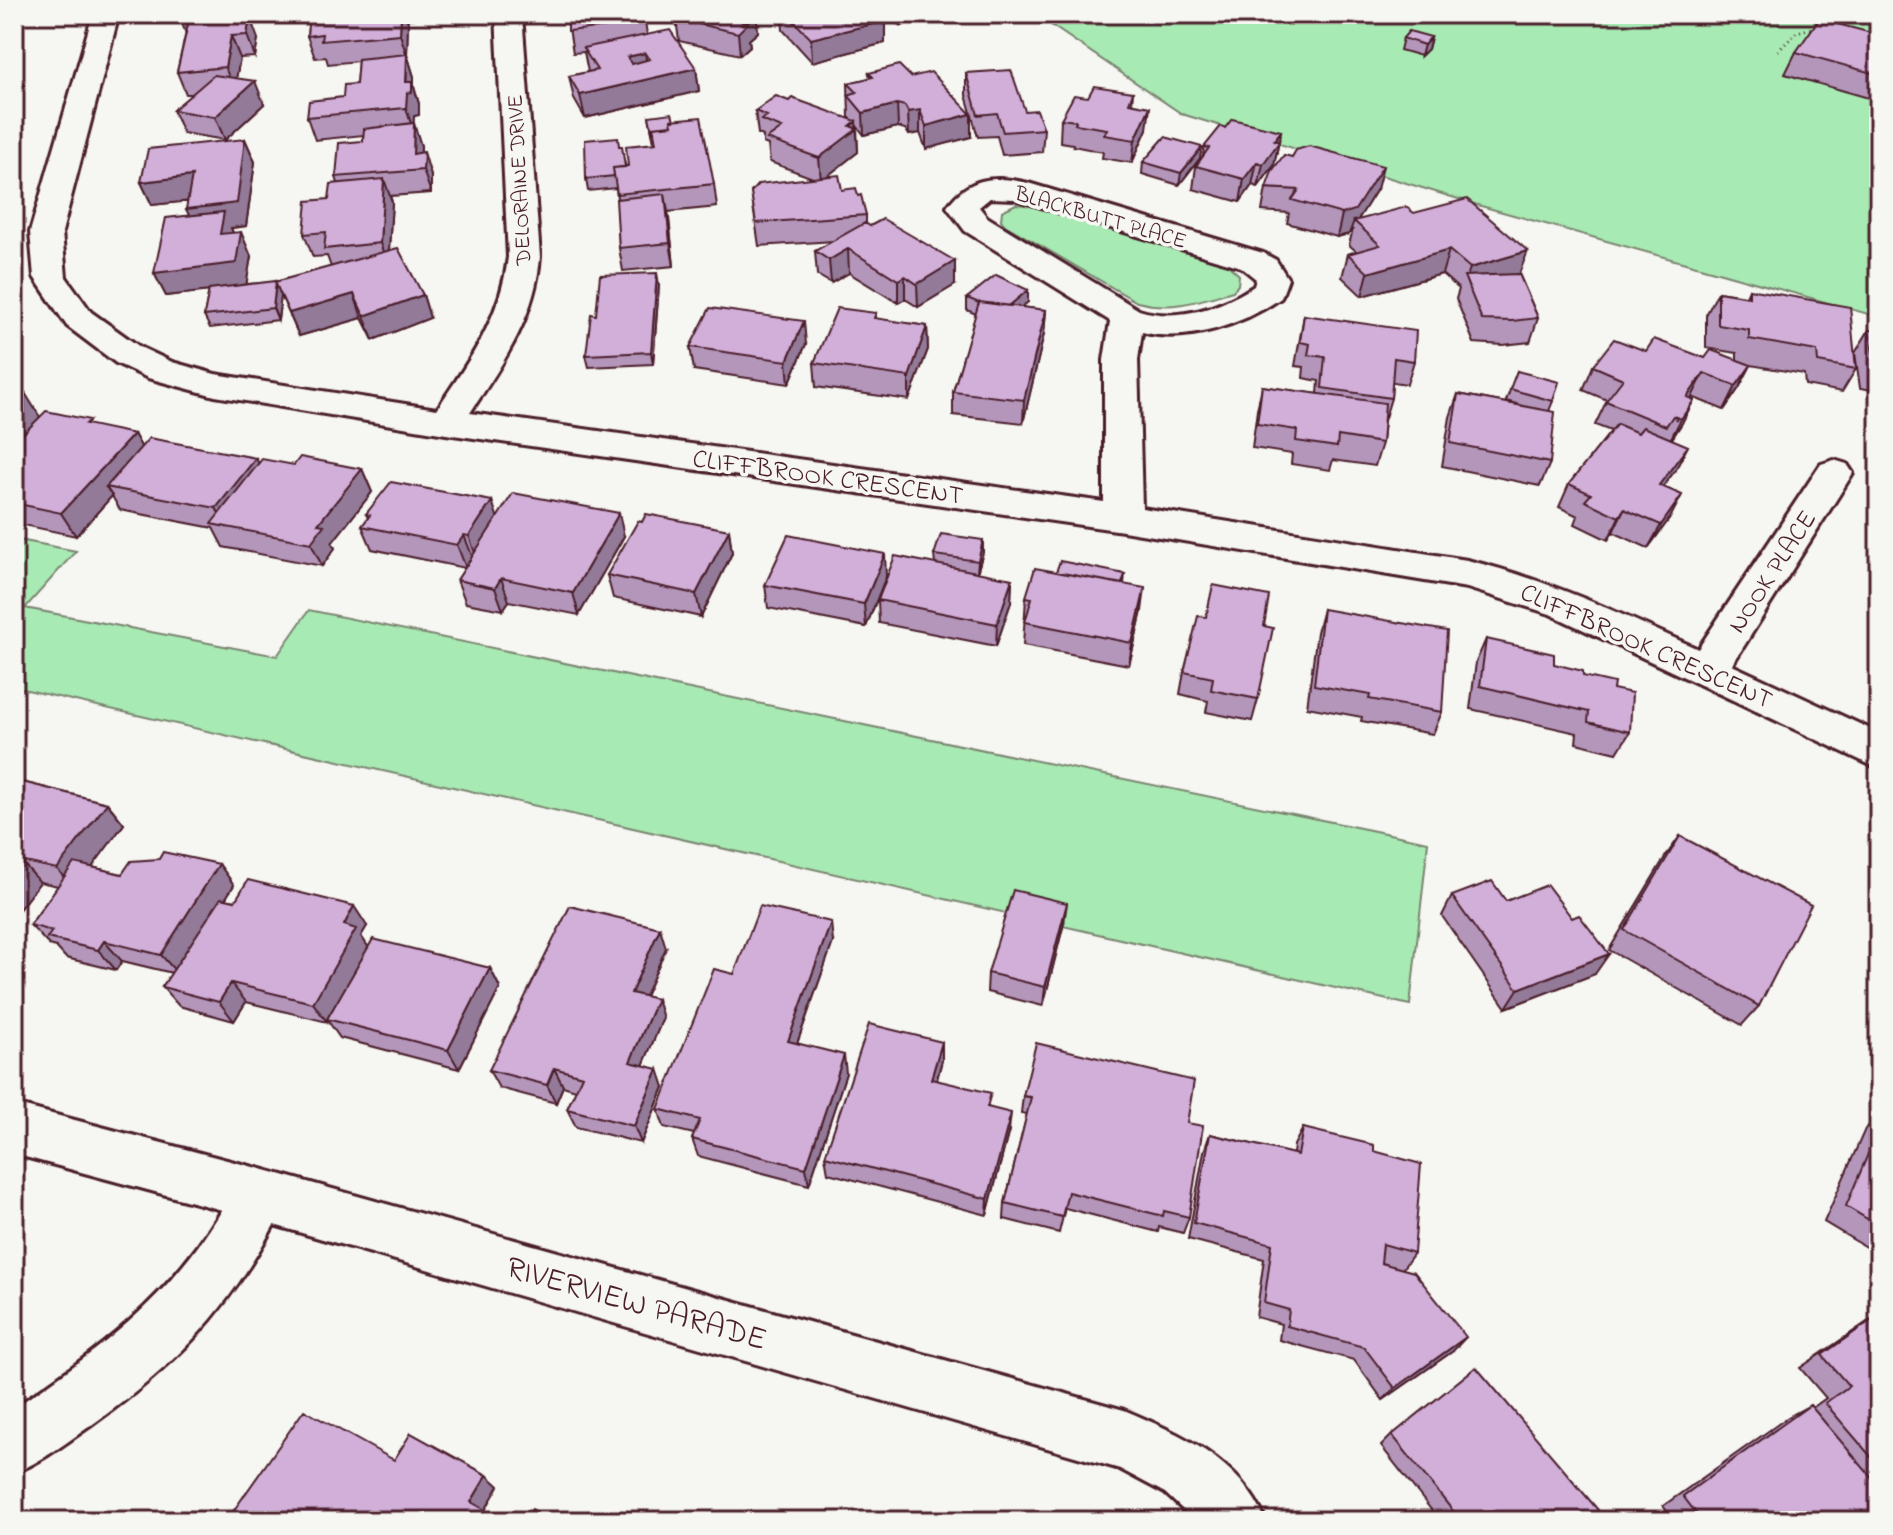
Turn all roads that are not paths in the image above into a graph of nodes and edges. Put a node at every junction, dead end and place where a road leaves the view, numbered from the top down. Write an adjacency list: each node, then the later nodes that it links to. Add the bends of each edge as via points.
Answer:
1 (106, 14): 4 (street, CLIFFBROOK CRESCENT, via 46,232 50,277 79,319 128,355 186,378)
2 (509, 14): 4 (street, DELORAINE DRIVE, via 523,286 508,327)
3 (1127, 317): 3 (street, BLACKBUTT PLACE, via 976,224 963,207 967,200 989,188 1017,190 1252,260 1272,279 1269,291 1252,303 1176,326); 6 (street, via 1121,360)
4 (446, 422): 6 (street, CLIFFBROOK CRESCENT)
5 (1834, 473): 7 (street, NOOK PLACE)
6 (1123, 518): 7 (street, CLIFFBROOK CRESCENT, via 1503,583 1564,604)
7 (1707, 669): 8 (street, CLIFFBROOK CRESCENT)
8 (1879, 752)
9 (14, 1129): 10 (street, RIVERVIEW PARADE)
10 (261, 1195): 11 (street, via 204,1288 180,1315 134,1357); 12 (street, RIVERVIEW PARADE, via 1124,1440 1196,1476)
11 (14, 1443)
12 (1235, 1521)

